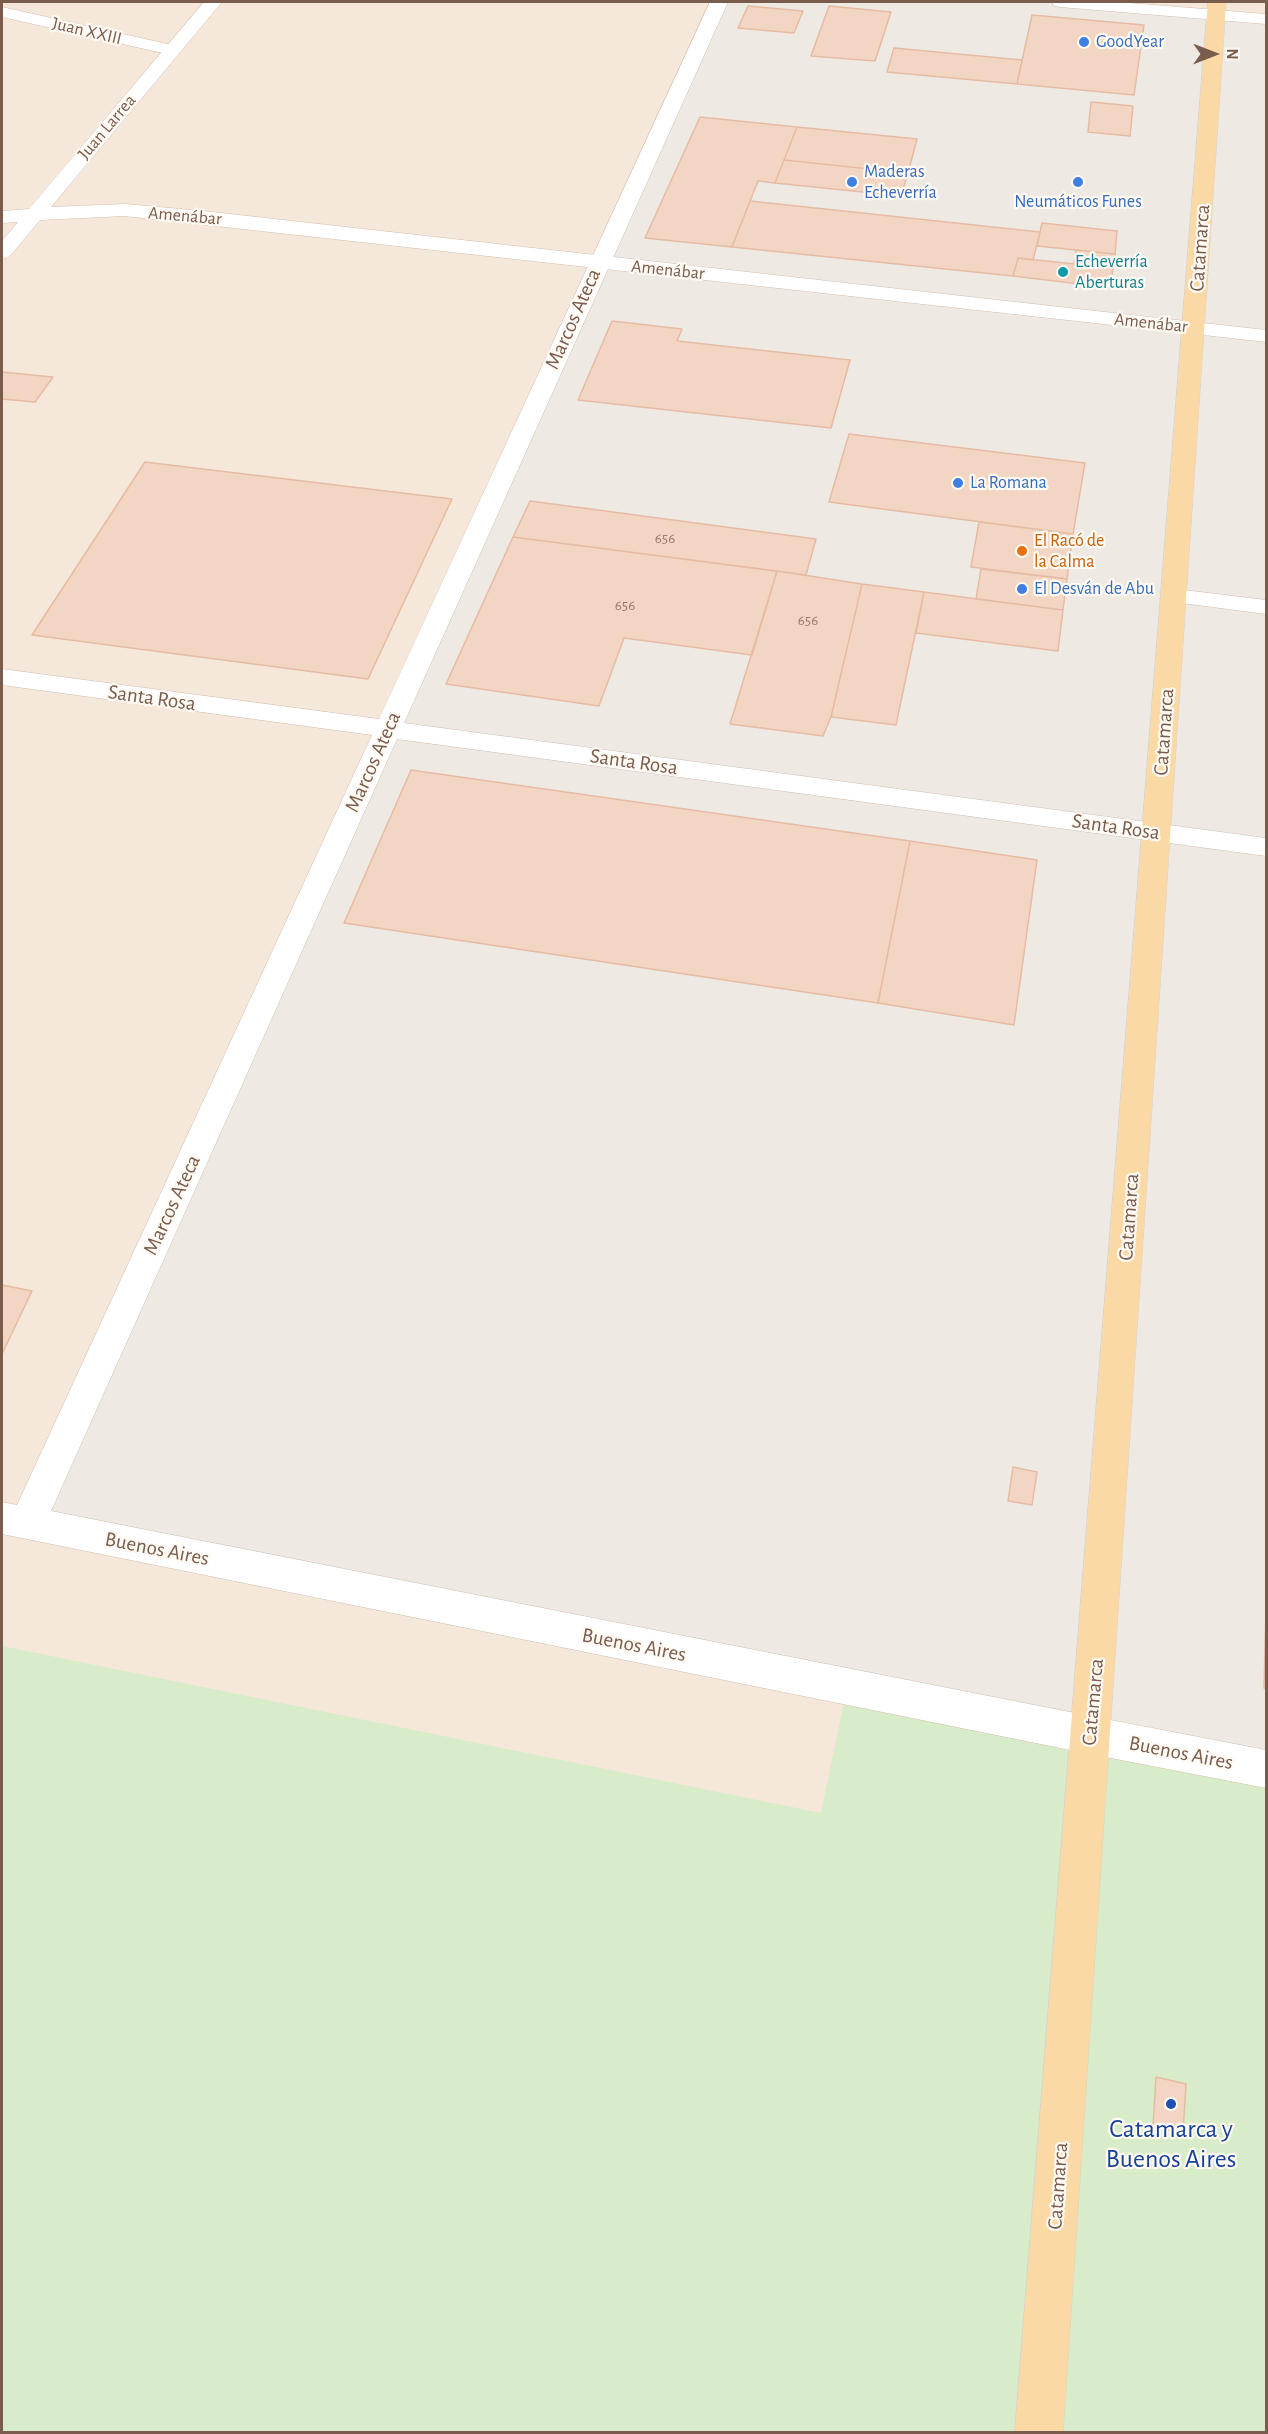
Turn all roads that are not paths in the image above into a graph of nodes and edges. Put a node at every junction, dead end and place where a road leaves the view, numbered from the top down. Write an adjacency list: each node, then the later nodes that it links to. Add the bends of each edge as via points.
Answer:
1 (213, 2): 7 (street, Juan Larrea)
2 (719, 2): 11 (street, Marcos Ateca)
3 (1060, 2): 4 (street)
4 (1217, 8): 6 (street); 12 (main road, Catamarca)
5 (2, 12): 7 (street, Juan XXIII)
6 (1266, 19)
7 (172, 50): 8 (street, Juan Larrea)
8 (33, 216): 9 (street, Amenábar); 10 (street, Juan Larrea); 11 (street, Amenábar, via 125,210)
9 (2, 217)
10 (2, 253)
11 (599, 262): 12 (street, Amenábar); 17 (street, Marcos Ateca)
12 (1194, 328): 13 (street, Amenábar); 14 (main road, Catamarca)
13 (1266, 336)
14 (1174, 596): 15 (street); 18 (main road, Catamarca)
15 (1266, 607)
16 (2, 678): 17 (street, Santa Rosa)
17 (388, 729): 18 (street, Santa Rosa); 20 (street, Marcos Ateca)
18 (1157, 832): 19 (street, Santa Rosa); 21 (main road, Catamarca)
19 (1266, 847)
20 (14, 1520): 21 (street, Buenos Aires)
21 (1090, 1735): 22 (street, Buenos Aires); 23 (main road, Catamarca)
22 (1266, 1769)
23 (1040, 2433)

